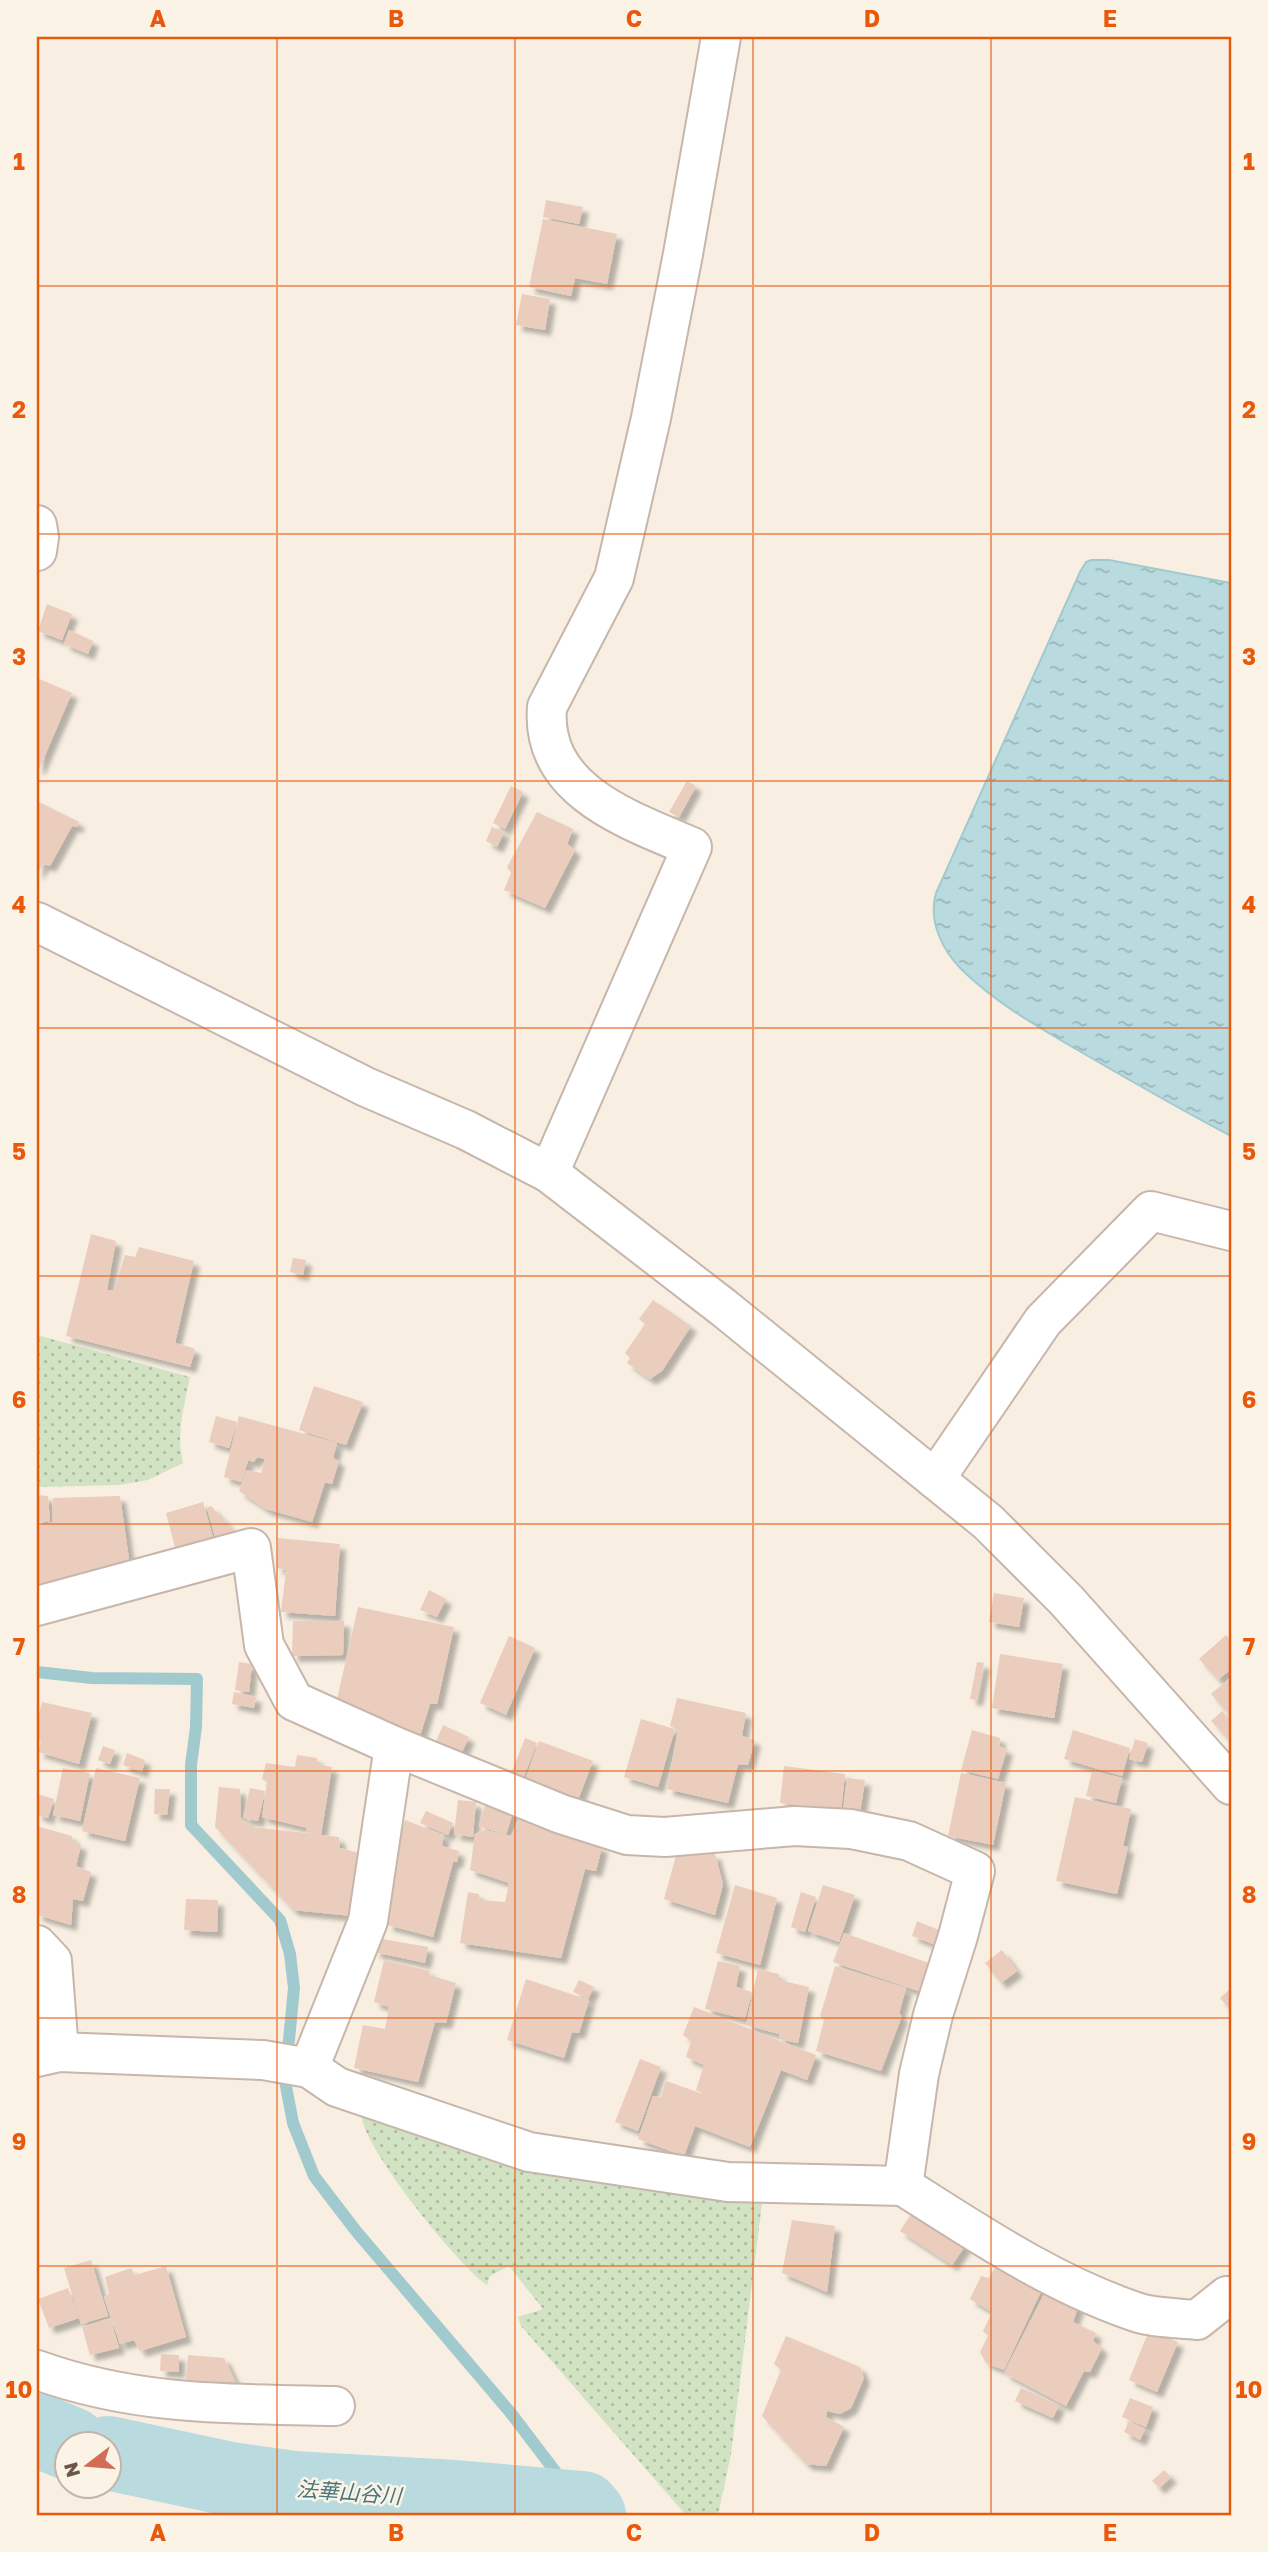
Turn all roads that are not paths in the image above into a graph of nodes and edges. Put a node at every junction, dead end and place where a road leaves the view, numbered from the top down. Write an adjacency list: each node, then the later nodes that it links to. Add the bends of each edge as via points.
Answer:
1 (721, 37): 5 (street, via 651,418 614,578 547,707 546,722 555,755 581,790 616,814 692,847)
2 (37, 525): 3 (street)
3 (37, 551)
4 (37, 922): 5 (street)
5 (549, 1173): 7 (street)
6 (1231, 1230): 7 (street, via 1151,1211 1043,1321)
7 (935, 1479): 10 (street, via 988,1522 1066,1600)
8 (37, 1606): 9 (street, via 251,1548 264,1645 294,1701)
9 (394, 1746): 13 (street, via 368,1921); 14 (street, via 561,1814 627,1835 665,1838 795,1826 851,1829 909,1841 975,1871 919,2074)
10 (1231, 1785)
11 (37, 1945): 12 (street, via 52,1961)
12 (48, 2055): 13 (street, via 263,2060)
13 (309, 2068): 14 (street, via 337,2087 529,2152 728,2182)
14 (903, 2186): 15 (street, via 1066,2282 1141,2313 1197,2320)
15 (1231, 2296)
16 (37, 2370): 17 (street, via 86,2386 173,2401)
17 (335, 2406)

